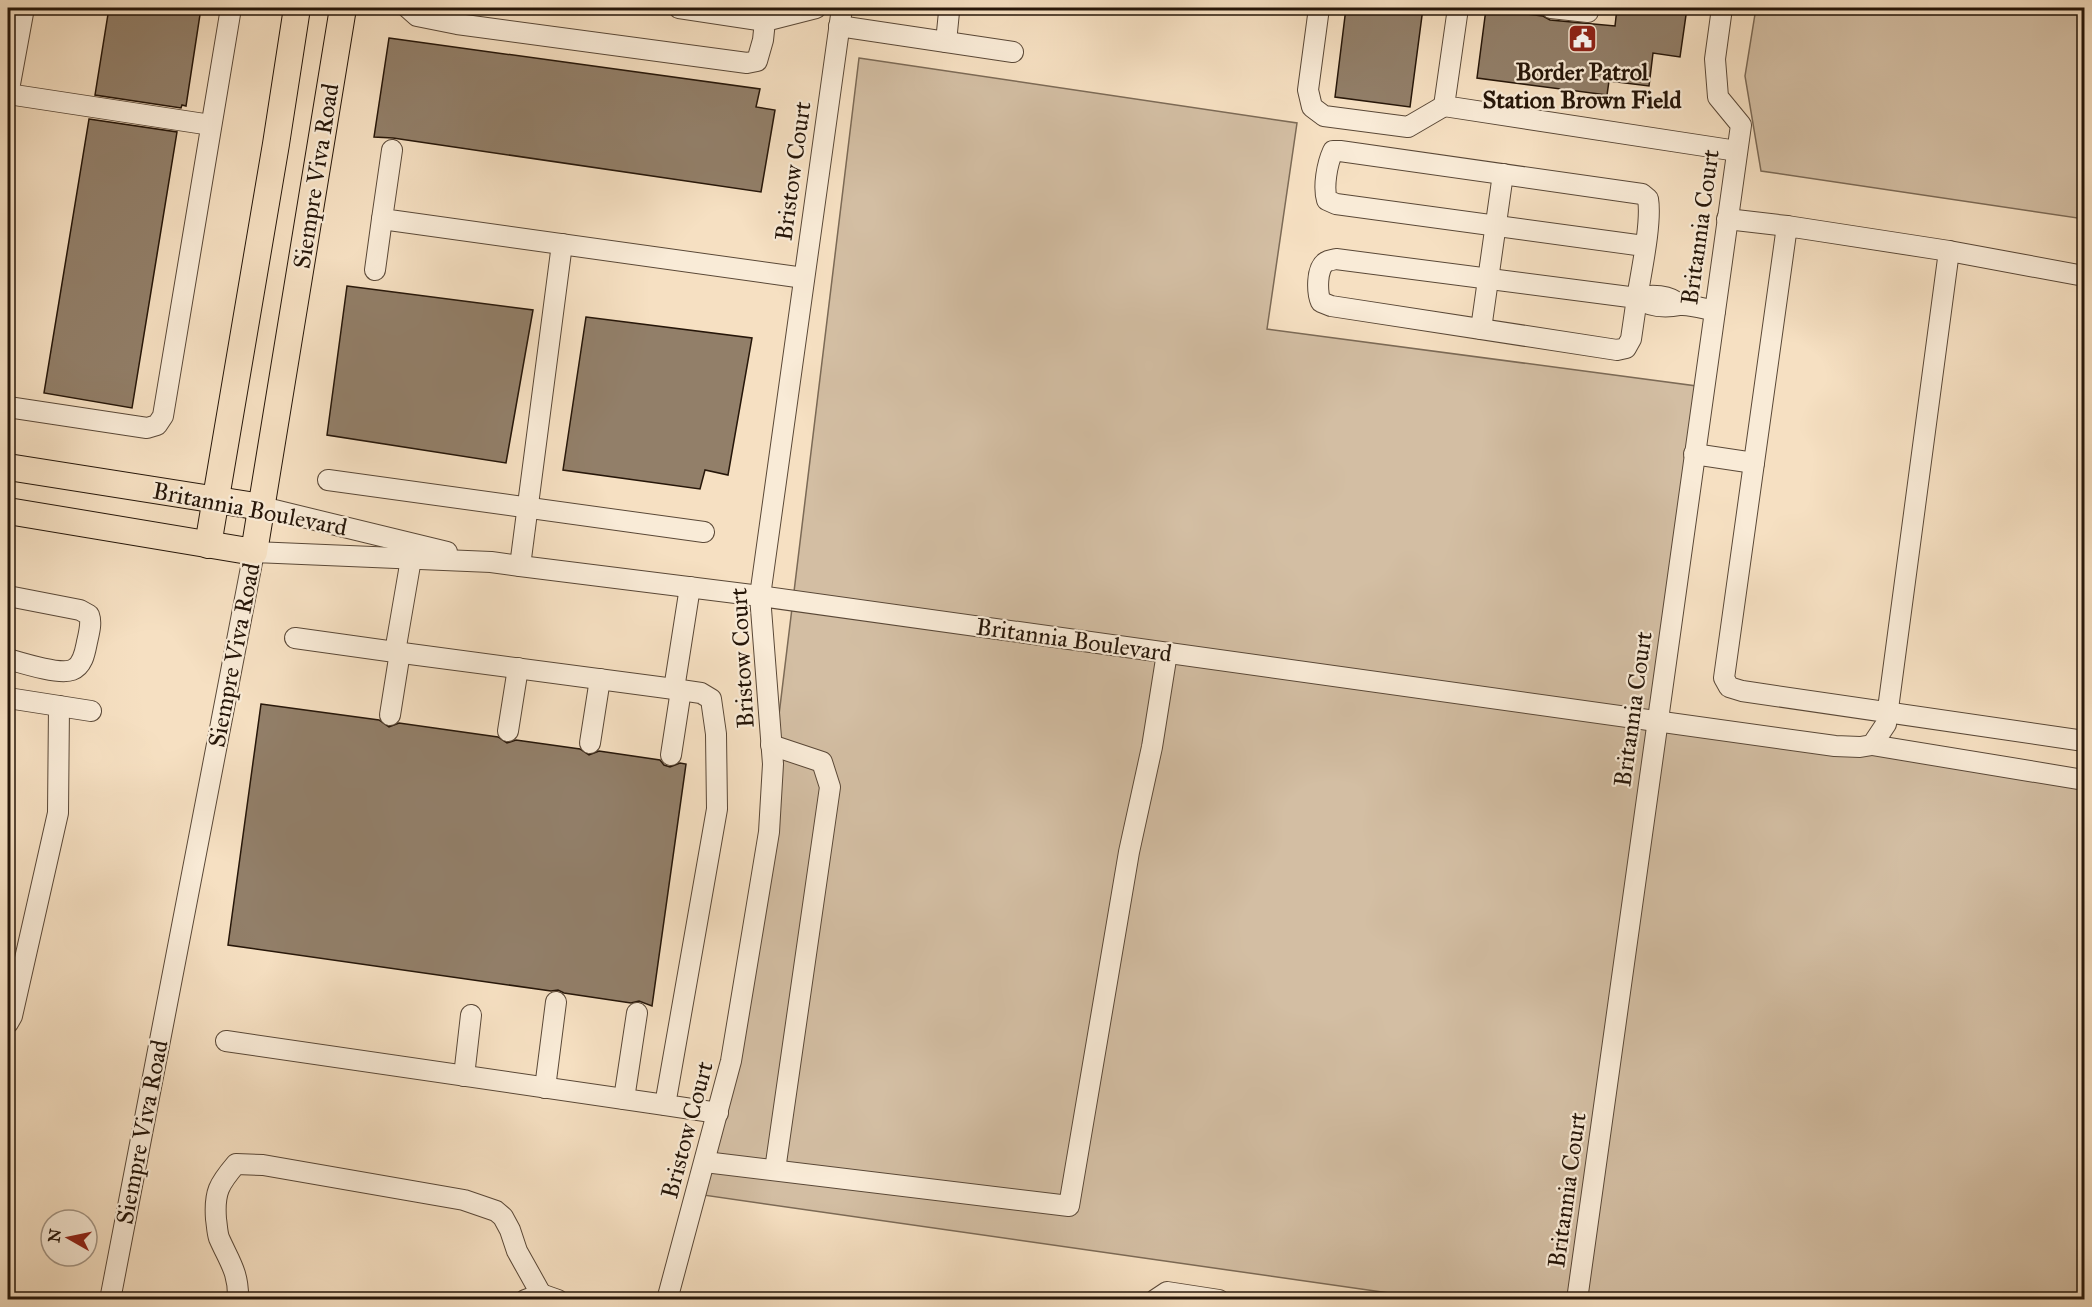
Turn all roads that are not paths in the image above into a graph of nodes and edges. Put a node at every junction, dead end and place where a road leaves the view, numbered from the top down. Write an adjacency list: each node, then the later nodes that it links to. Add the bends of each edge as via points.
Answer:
1 (24, 8): 18 (street)
2 (231, 8): 20 (street)
3 (297, 8): 43 (main road, Siempre Viva Road)
4 (344, 8): 44 (main road, Siempre Viva Road)
5 (408, 8): 15 (street, via 417,16 457,24 747,63 757,61)
6 (679, 8): 15 (street)
7 (816, 8): 15 (street)
8 (947, 8): 16 (street)
9 (1319, 8): 19 (street, via 1308,90 1312,107 1324,116 1408,127)
10 (1458, 8): 19 (street)
11 (1551, 8): 12 (street, via 1588,12)
12 (1589, 8)
13 (1722, 8): 22 (street, Britannia Court, via 1715,59 1718,96 1741,125)
14 (840, 17): 16 (street); 33 (street, Bristow Court)
15 (765, 21)
16 (946, 42): 17 (street)
17 (1013, 52)
18 (8, 94): 20 (street)
19 (1444, 106): 22 (street)
20 (211, 125): 38 (street, via 163,416 157,425 147,428)
21 (392, 150): 24 (street)
22 (1737, 151): 25 (street, Britannia Court)
23 (1503, 174): 26 (street); 26 (street, via 1333,151 1326,181 1327,200 1336,204); 29 (street, via 1642,194 1648,198 1649,207)
24 (382, 219): 28 (street); 31 (street)
25 (1727, 219): 27 (street); 36 (street, Britannia Court)
26 (1496, 226): 29 (street); 34 (street)
27 (1787, 226): 30 (street); 40 (street)
28 (562, 244): 33 (street); 45 (street)
29 (1644, 246): 35 (street)
30 (1949, 251): 32 (street); 66 (street)
31 (375, 270)
32 (2085, 276)
33 (804, 278): 55 (street, Bristow Court)
34 (1488, 278): 35 (street); 37 (street); 37 (street, via 1336,259 1321,268 1318,295 1321,302 1330,306)
35 (1637, 298): 36 (street, via 1648,295 1675,299 1680,305); 37 (street, via 1631,339 1626,348 1617,350)
36 (1715, 311): 39 (street, Britannia Court)
37 (1481, 329)
38 (8, 407)
39 (1694, 454): 40 (street); 68 (street, Britannia Court)
40 (1754, 463): 66 (street, via 1724,678 1729,687 1742,691)
41 (8, 467): 43 (main road, Britannia Boulevard)
42 (328, 480): 45 (street)
43 (215, 500): 44 (main road, Britannia Boulevard); 48 (main road, Siempre Viva Road)
44 (262, 507): 49 (main road, Siempre Viva Road); 51 (street, Britannia Boulevard)
45 (527, 508): 47 (street); 52 (street)
46 (8, 511): 48 (main road, Britannia Boulevard)
47 (704, 532)
48 (208, 545): 49 (main road, Britannia Boulevard)
49 (254, 552): 50 (street, Britannia Boulevard); 89 (street, Siempre Viva Road)
50 (411, 559): 51 (street, Britannia Boulevard); 57 (street)
51 (491, 562): 52 (street, Britannia Boulevard)
52 (520, 566): 53 (street, Britannia Boulevard)
53 (690, 587): 55 (street, Britannia Boulevard); 62 (street)
54 (8, 596): 59 (street, via 80,610 91,621 84,657 72,670)
55 (760, 596): 58 (street, Britannia Boulevard); 72 (street, Bristow Court)
56 (295, 638): 57 (street)
57 (398, 652): 60 (street); 67 (street)
58 (1167, 653): 68 (street, Britannia Boulevard); 87 (street, via 1069,1206)
59 (8, 659)
60 (518, 668): 61 (street); 69 (street)
61 (600, 679): 62 (street); 71 (street)
62 (677, 689): 74 (street); 84 (street, via 711,699 716,734 717,809)
63 (8, 698): 64 (street)
64 (59, 706): 65 (street); 79 (street, via 58,813)
65 (91, 711)
66 (1888, 713): 70 (street); 73 (street, via 1886,724)
67 (390, 715)
68 (1657, 720): 73 (street, Britannia Boulevard, via 1834,746); 94 (street, Britannia Court)
69 (508, 731)
70 (2085, 741)
71 (590, 743)
72 (771, 745): 85 (street, Bristow Court, via 769,832 731,1061); 87 (street, via 822,762 830,787)
73 (1872, 745): 75 (street, Britannia Boulevard)
74 (671, 755)
75 (2085, 780)
76 (556, 1002): 82 (street)
77 (637, 1013): 83 (street)
78 (471, 1015): 81 (street)
79 (8, 1023)
80 (226, 1041): 81 (street)
81 (464, 1076): 82 (street)
82 (545, 1088): 83 (street)
83 (624, 1099): 84 (street)
84 (665, 1105): 85 (street)
85 (718, 1113): 86 (street, Bristow Court)
86 (705, 1162): 87 (street); 91 (street, Bristow Court)
87 (775, 1170)
88 (541, 1298): 90 (street, via 510,1230 496,1211 464,1200 262,1165 236,1164 223,1179 215,1199 218,1235 234,1266)
89 (110, 1299)
90 (238, 1299)
91 (667, 1299)
92 (1155, 1299): 93 (street, via 1167,1292)
93 (1219, 1299)
94 (1577, 1299)

